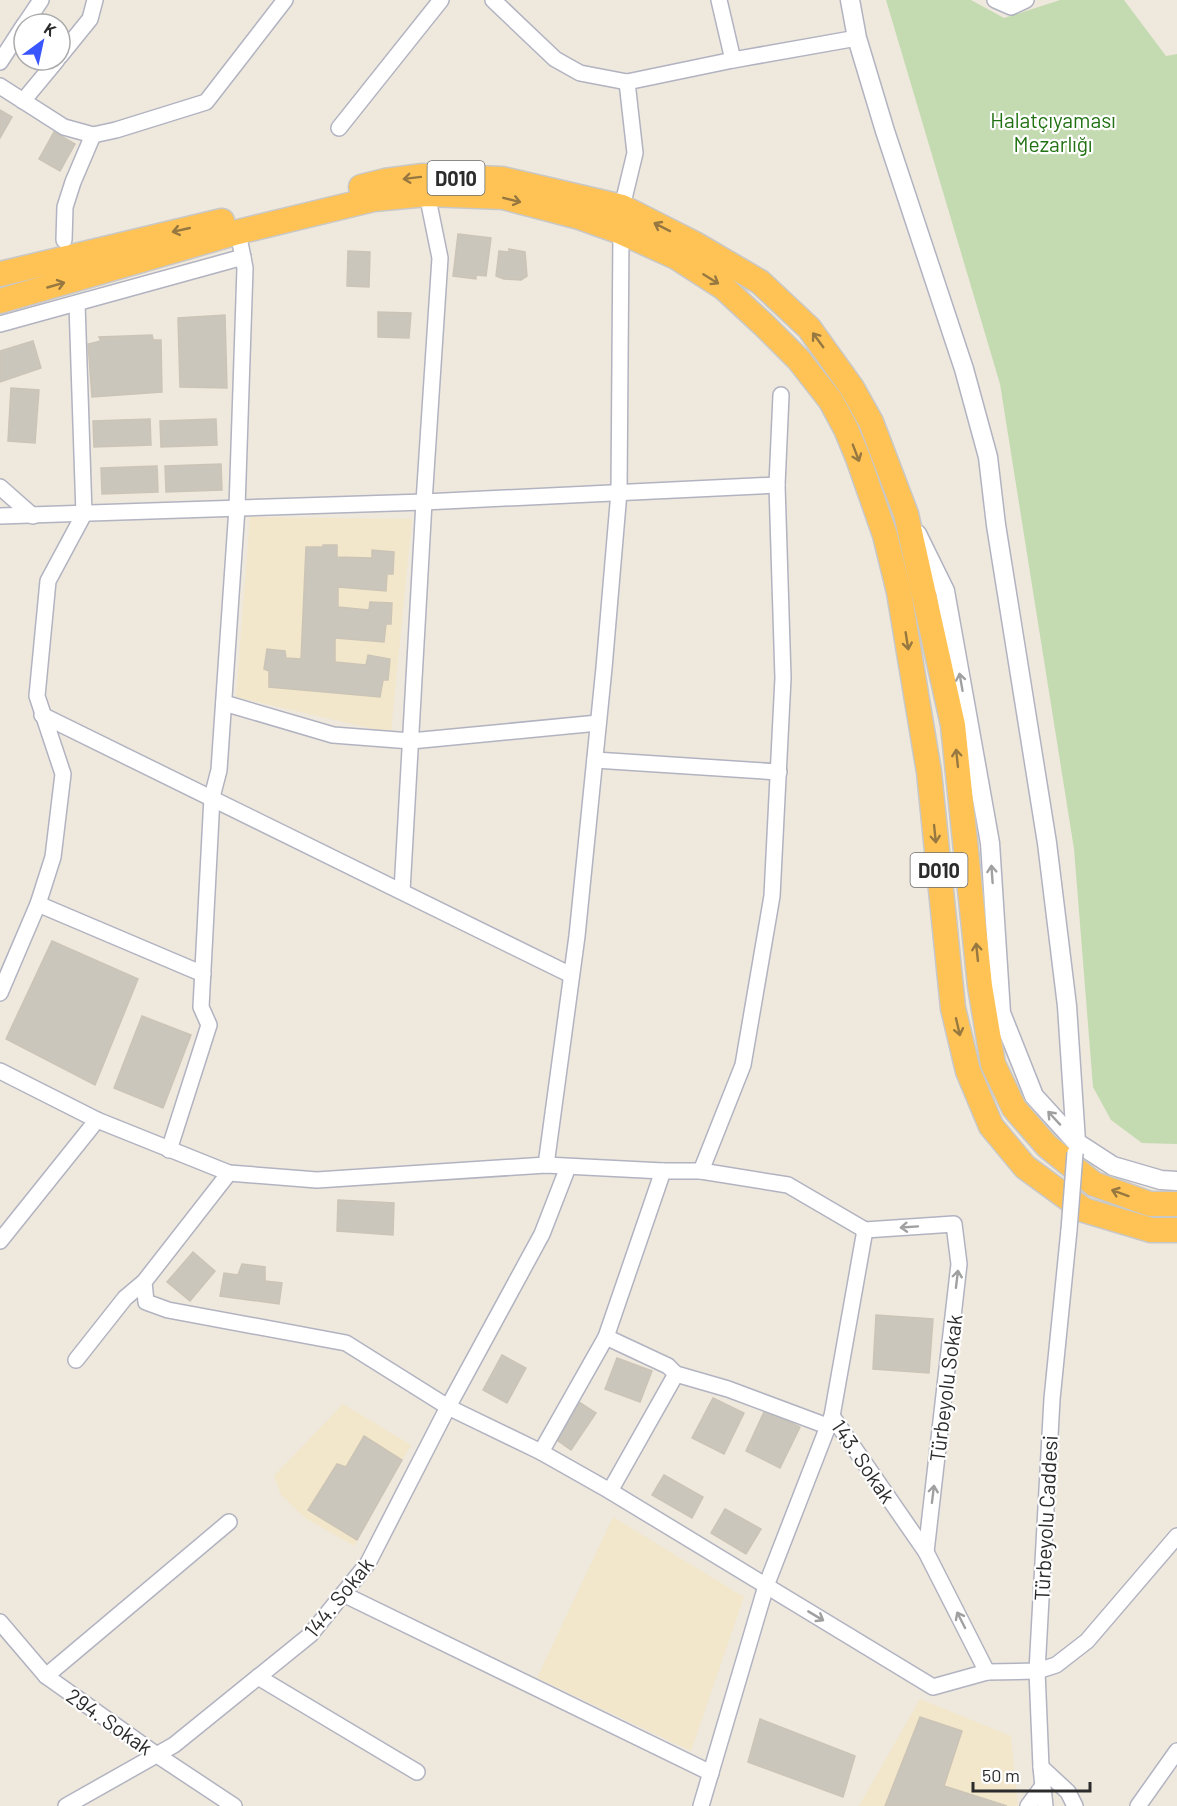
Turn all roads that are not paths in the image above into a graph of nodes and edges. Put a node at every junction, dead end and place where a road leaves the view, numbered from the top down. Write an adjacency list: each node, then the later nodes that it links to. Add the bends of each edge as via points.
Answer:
1 (95, 0): 10 (street, via 90,19)
2 (285, 0): 19 (street, via 206,102)
3 (441, 0): 18 (street)
4 (493, 0): 15 (street, via 555,59 580,73)
5 (719, 0): 12 (street)
6 (850, 0): 9 (street)
7 (995, 0): 8 (street, via 1011,7)
8 (1026, 0)
9 (857, 38): 12 (street); 54 (street, via 964,369 988,457 1049,855 1067,1006)
10 (72, 41)
11 (12, 44): 13 (street)
12 (733, 60): 15 (street)
13 (0, 62)
14 (47, 72): 17 (street)
15 (627, 82): 21 (street, via 635,153)
16 (0, 86): 17 (street)
17 (23, 101): 19 (street, via 64,127)
18 (339, 128)
19 (93, 135): 24 (street, via 65,207)
20 (428, 194): 22 (highway, D010, via 374,199); 23 (highway, D010, one-way to 23, via 503,197); 34 (street, via 440,258)
21 (622, 207): 26 (highway, D010, one-way to 26, via 502,179 423,176 386,181); 35 (highway, D010, one-way to 21, via 871,422 809,328 760,282)
22 (238, 232): 25 (street); 27 (highway, D010, one-way to 22)
23 (621, 232): 33 (street); 64 (highway, D010, one-way to 64, via 676,257 724,288 799,360 831,400 846,429 885,535 899,592 929,772 953,1008 968,1071 991,1125 1025,1167 1084,1210 1151,1230)
24 (64, 240)
25 (243, 257): 28 (street); 36 (street)
26 (0, 274)
27 (0, 301)
28 (77, 304): 29 (street); 37 (street)
29 (0, 324)
30 (782, 395): 31 (street)
31 (777, 485): 33 (street); 45 (street, via 783,678)
32 (0, 487): 39 (street)
33 (619, 492): 34 (street); 42 (street)
34 (424, 502): 36 (street); 43 (street)
35 (903, 507): 54 (street, one-way to 35, via 1034,1096 1001,1013 990,843 945,591); 62 (highway, D010, one-way to 35, via 1150,1204 1094,1184 1047,1146 1014,1108 993,1064 953,725)
36 (237, 508): 37 (street); 40 (street)
37 (84, 514): 39 (street); 41 (street, via 48,581 37,696)
38 (0, 516): 39 (street)
39 (33, 516)
40 (224, 703): 43 (street, via 333,735); 46 (street, via 219,770)
41 (42, 715): 46 (street); 48 (street, via 63,774 53,857)
42 (598, 723): 43 (street); 44 (street)
43 (411, 741): 47 (street)
44 (595, 760): 45 (street); 50 (street)
45 (779, 772): 59 (street, via 772,896 743,1065)
46 (212, 797): 47 (street); 49 (street)
47 (402, 891): 50 (street)
48 (38, 904): 49 (street); 51 (street)
49 (203, 974): 55 (street, via 201,1007 209,1025)
50 (571, 975): 56 (street)
51 (0, 993)
52 (0, 1071): 53 (street)
53 (97, 1120): 55 (street); 65 (street)
54 (1076, 1148): 61 (street, via 1113,1166); 80 (street, Türbeyolu Caddesi, bridge, via 1052,1399)
55 (169, 1150): 60 (street)
56 (546, 1166): 57 (street); 60 (street, via 317,1180)
57 (568, 1167): 58 (street); 70 (street, 144. Sokak, via 542,1234)
58 (663, 1171): 59 (street); 67 (street)
59 (701, 1171): 63 (street, via 788,1185)
60 (228, 1173): 66 (street)
61 (1177, 1181)
62 (1177, 1204)
63 (865, 1230): 71 (street, 143. Sokak); 76 (street, Türbeyolu Sokak, one-way to 63, via 959,1264 954,1224)
64 (1177, 1230)
65 (0, 1241)
66 (144, 1282): 68 (street, via 125,1298); 70 (street, via 146,1302 168,1310 346,1343)
67 (606, 1337): 69 (street, via 668,1366); 72 (street)
68 (76, 1360)
69 (676, 1374): 71 (street); 73 (street)
70 (448, 1407): 72 (street); 78 (street, 144. Sokak, via 368,1563)
71 (829, 1421): 76 (street, 143. Sokak); 77 (street)
72 (541, 1452): 73 (street)
73 (610, 1491): 77 (street)
74 (229, 1522): 82 (street)
75 (1177, 1536): 80 (street, via 1086,1641 1056,1665)
76 (926, 1552): 81 (street, 143. Sokak, one-way to 76)
77 (766, 1586): 81 (street, one-way to 81, via 933,1687); 88 (street)
78 (343, 1594): 83 (street, 144. Sokak, via 310,1635); 88 (street)
79 (0, 1622): 82 (street, 294. Sokak)
80 (1037, 1671): 81 (street); 86 (street, Türbeyolu Caddesi)
81 (987, 1672)
82 (46, 1676): 85 (street, 294. Sokak)
83 (258, 1677): 85 (street, 144. Sokak); 87 (street)
84 (1177, 1751): 96 (street)
85 (157, 1755): 90 (street, 144. Sokak); 91 (street, 294. Sokak)
86 (1041, 1767): 89 (street, Türbeyolu Caddesi); 95 (street, via 1068,1792)
87 (417, 1772)
88 (711, 1773): 92 (street)
89 (1042, 1787): 93 (street); 94 (street, Türbeyolu Caddesi)
90 (66, 1806)
91 (234, 1806)
92 (700, 1806)
93 (1028, 1806)
94 (1045, 1806)
95 (1076, 1806)
96 (1138, 1806)

